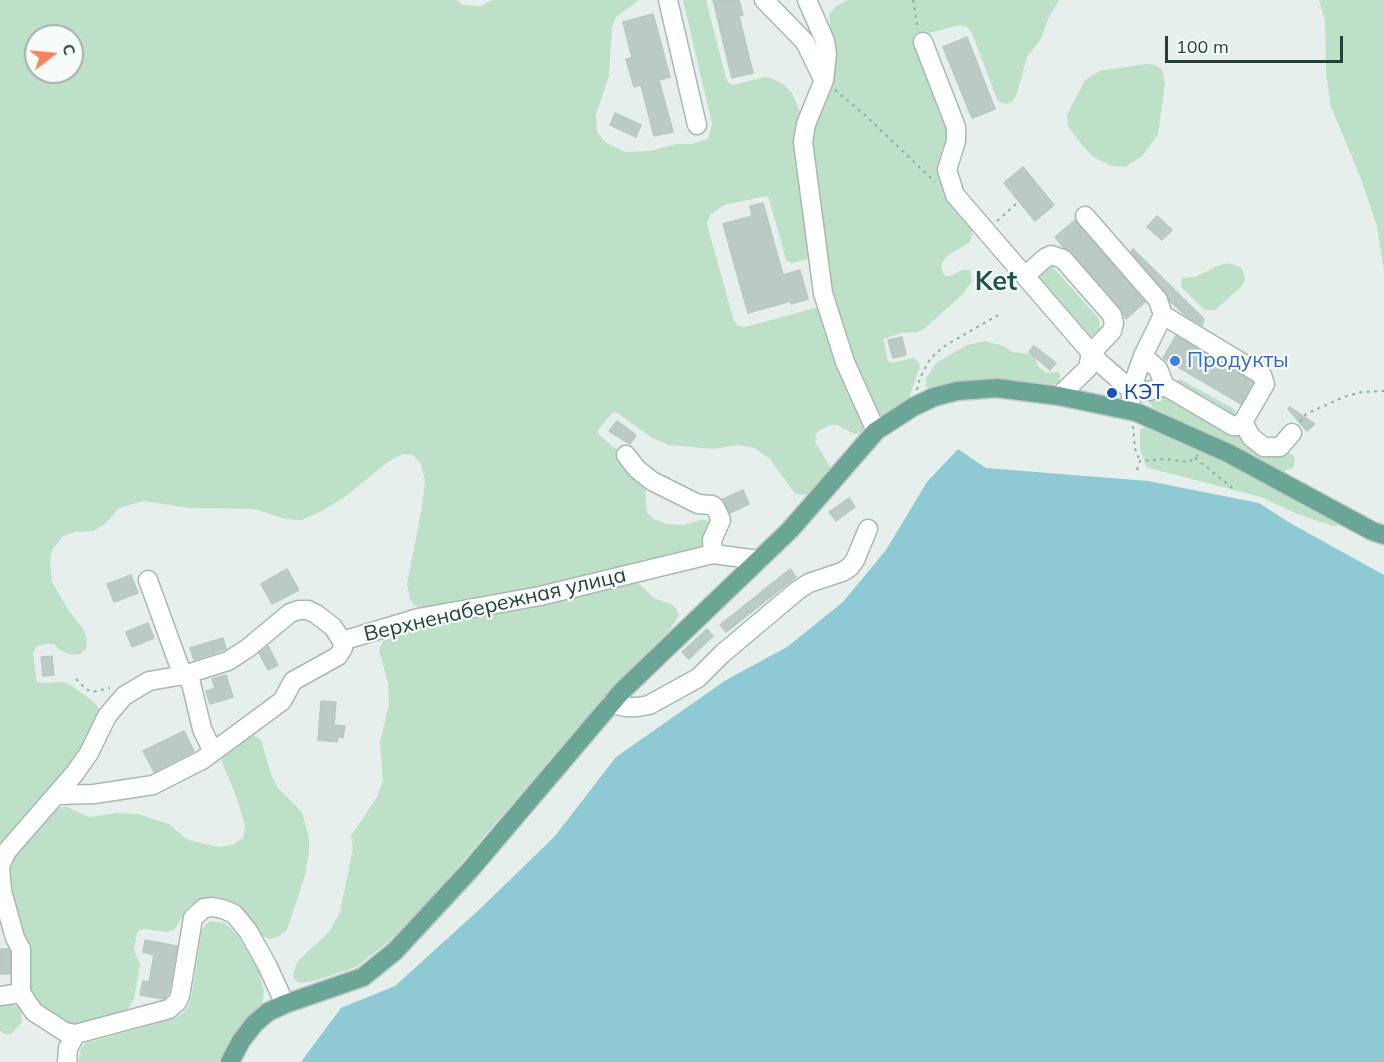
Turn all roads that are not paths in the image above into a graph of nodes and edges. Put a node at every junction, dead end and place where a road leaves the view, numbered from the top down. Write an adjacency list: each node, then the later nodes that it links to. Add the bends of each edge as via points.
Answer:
1 (668, 0): 6 (street)
2 (764, 0): 5 (street, via 805,42)
3 (807, 0): 5 (street, via 825,41)
4 (923, 42): 8 (street, via 956,127 947,170 950,184 955,195)
5 (824, 80): 17 (street, via 803,142 823,293 845,362)
6 (697, 125)
7 (1084, 216): 9 (street, via 1158,300)
8 (1025, 276): 10 (street); 10 (street, via 1051,255 1063,259 1112,315 1112,331)
9 (1163, 315): 11 (street); 16 (street, via 1264,378 1265,384)
10 (1092, 353): 13 (street); 14 (street, via 1088,368)
11 (1143, 356): 12 (street, via 1158,369); 13 (street)
12 (1165, 386): 13 (street, via 1149,392); 16 (street, via 1227,423 1237,426)
13 (1131, 390): 15 (street)
14 (1059, 396): 15 (main road); 17 (main road, via 997,388 969,390 934,397)
15 (1130, 411): 21 (main road, via 1204,442)
16 (1243, 422): 18 (street, via 1251,437 1264,447 1280,447)
17 (876, 431): 23 (main road)
18 (1292, 433)
19 (626, 455): 22 (street, via 652,481 698,504 715,507 721,520 712,540)
20 (868, 529): 27 (street, via 850,567 798,590 698,678 650,705 625,707)
21 (1384, 535)
22 (713, 554): 23 (street, Верхненабережная улица); 25 (street, Верхненабережная улица, via 540,596 418,618)
23 (759, 560): 27 (main road)
24 (148, 580): 26 (street)
25 (342, 641): 26 (street, Верхненабережная улица, via 333,627 316,614 299,609 231,660); 28 (street, via 338,656 293,681 282,701)
26 (184, 675): 28 (street, via 191,683 202,729); 29 (street, Верхненабережная улица, via 149,681 124,696)
27 (611, 703): 34 (main road, via 470,870 395,951 363,977)
28 (213, 752): 29 (street, via 153,786)
29 (57, 795): 30 (street, Верхненабережная улица, via 3,859 0,866)
30 (4, 910): 31 (street, Верхненабережная улица)
31 (7, 938): 32 (street, Верхненабережная улица, via 21,949)
32 (21, 993): 33 (street); 35 (street, via 34,1012 65,1032)
33 (0, 996)
34 (285, 1004): 35 (street, via 240,920 223,909 207,907 193,918 181,990 174,1006); 37 (main road, via 254,1024)
35 (76, 1034): 36 (street, via 68,1048)
36 (67, 1062)
37 (230, 1062)

